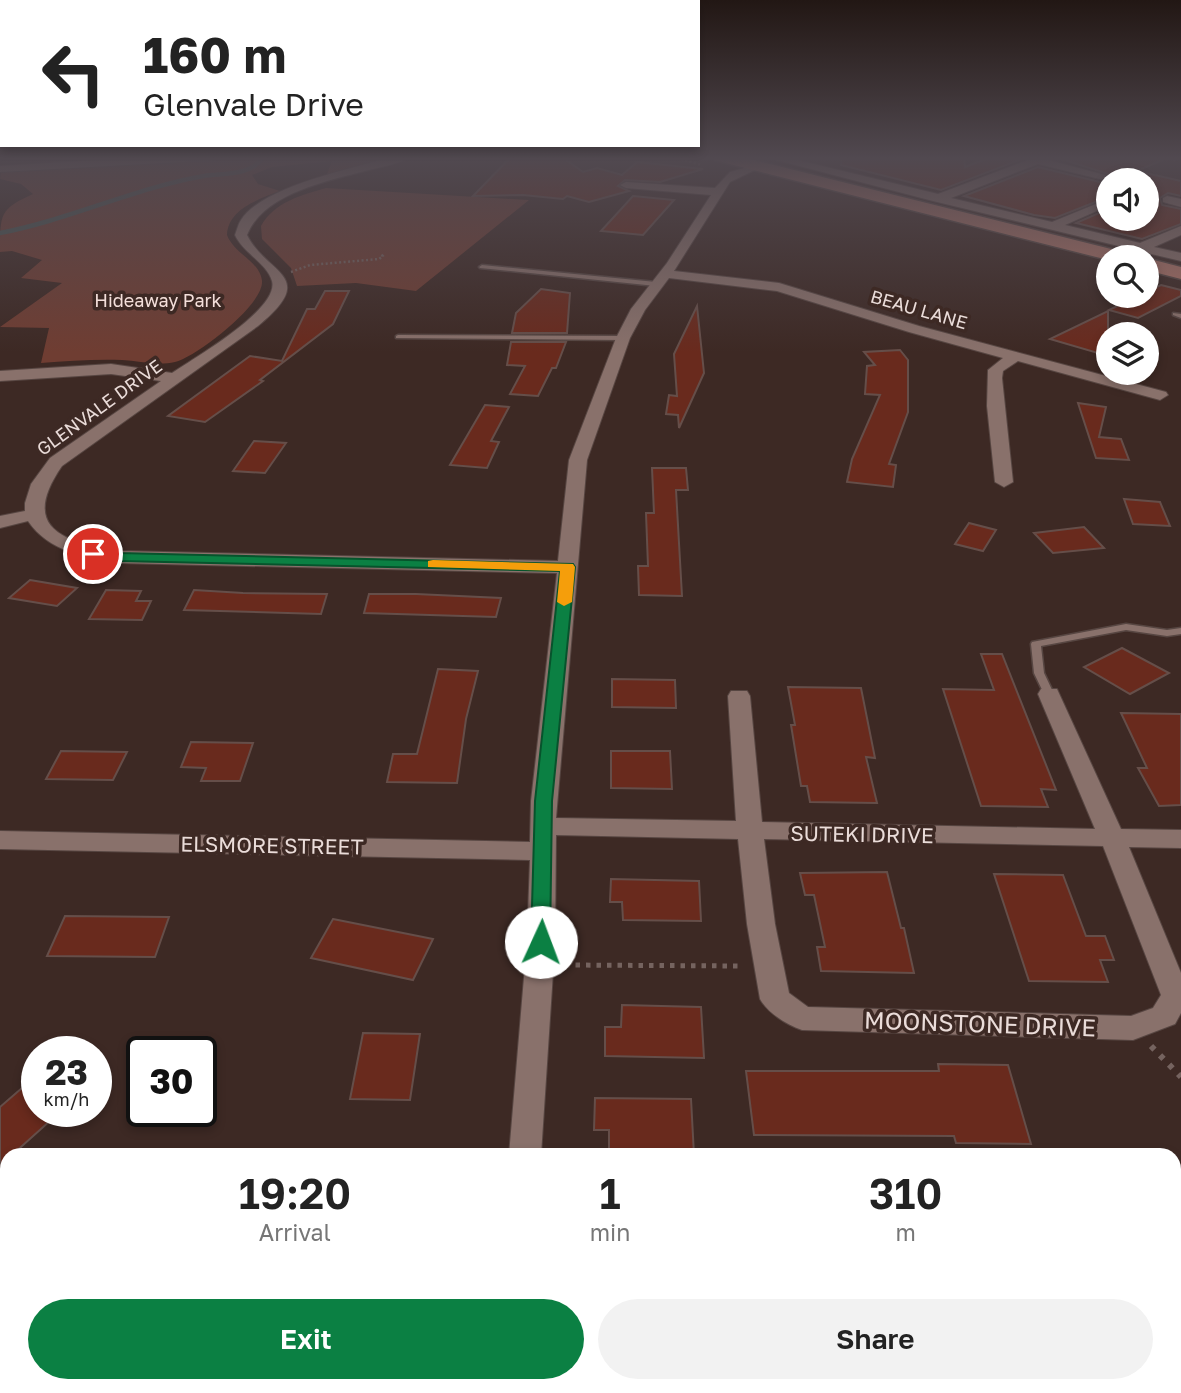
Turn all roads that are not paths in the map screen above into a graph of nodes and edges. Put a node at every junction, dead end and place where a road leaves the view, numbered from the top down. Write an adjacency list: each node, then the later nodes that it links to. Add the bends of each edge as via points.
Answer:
1 (244, 222): 21 (street, GLENVALE DRIVE, via 241,235 277,275 278,295 264,315)
2 (700, 222): 16 (street)
3 (979, 222): 10 (main road)
4 (1035, 222): 6 (street)
5 (1061, 222): 6 (street)
6 (1052, 226): 8 (street)
7 (1181, 229): 9 (street)
8 (1110, 245)
9 (1159, 245)
10 (1096, 251)
11 (1159, 256): 12 (street)
12 (1181, 257)
13 (1159, 262): 15 (main road)
14 (482, 267): 16 (lane)
15 (1181, 272)
16 (661, 279): 18 (street); 19 (street, BEAU LANE, via 779,287)
17 (398, 337): 18 (lane)
18 (623, 338): 26 (street, via 578,460)
19 (1014, 357): 22 (street, BEAU LANE); 23 (street, via 994,376)
20 (0, 376): 21 (street, via 111,369)
21 (174, 378): 24 (street, GLENVALE DRIVE, via 37,478 25,501)
22 (1160, 395)
23 (1004, 482)
24 (27, 516): 25 (street); 26 (street, via 50,539 81,551 119,557)
25 (0, 522)
26 (568, 567): 32 (street)
27 (1181, 631): 28 (lane, via 1126,627 1036,644)
28 (1049, 694): 31 (street)
29 (738, 696): 30 (street, MOONSTONE DRIVE)
30 (749, 832): 31 (street, SUTEKI DRIVE); 31 (street, MOONSTONE DRIVE, via 775,999 802,1018 1133,1028 1164,1016 1176,996); 32 (street, SUTEKI DRIVE)
31 (1112, 837): 33 (street, SUTEKI DRIVE)
32 (543, 839): 34 (street, ELSMORE STREET); 35 (street)
33 (1181, 839)
34 (0, 840)
35 (526, 1148)

